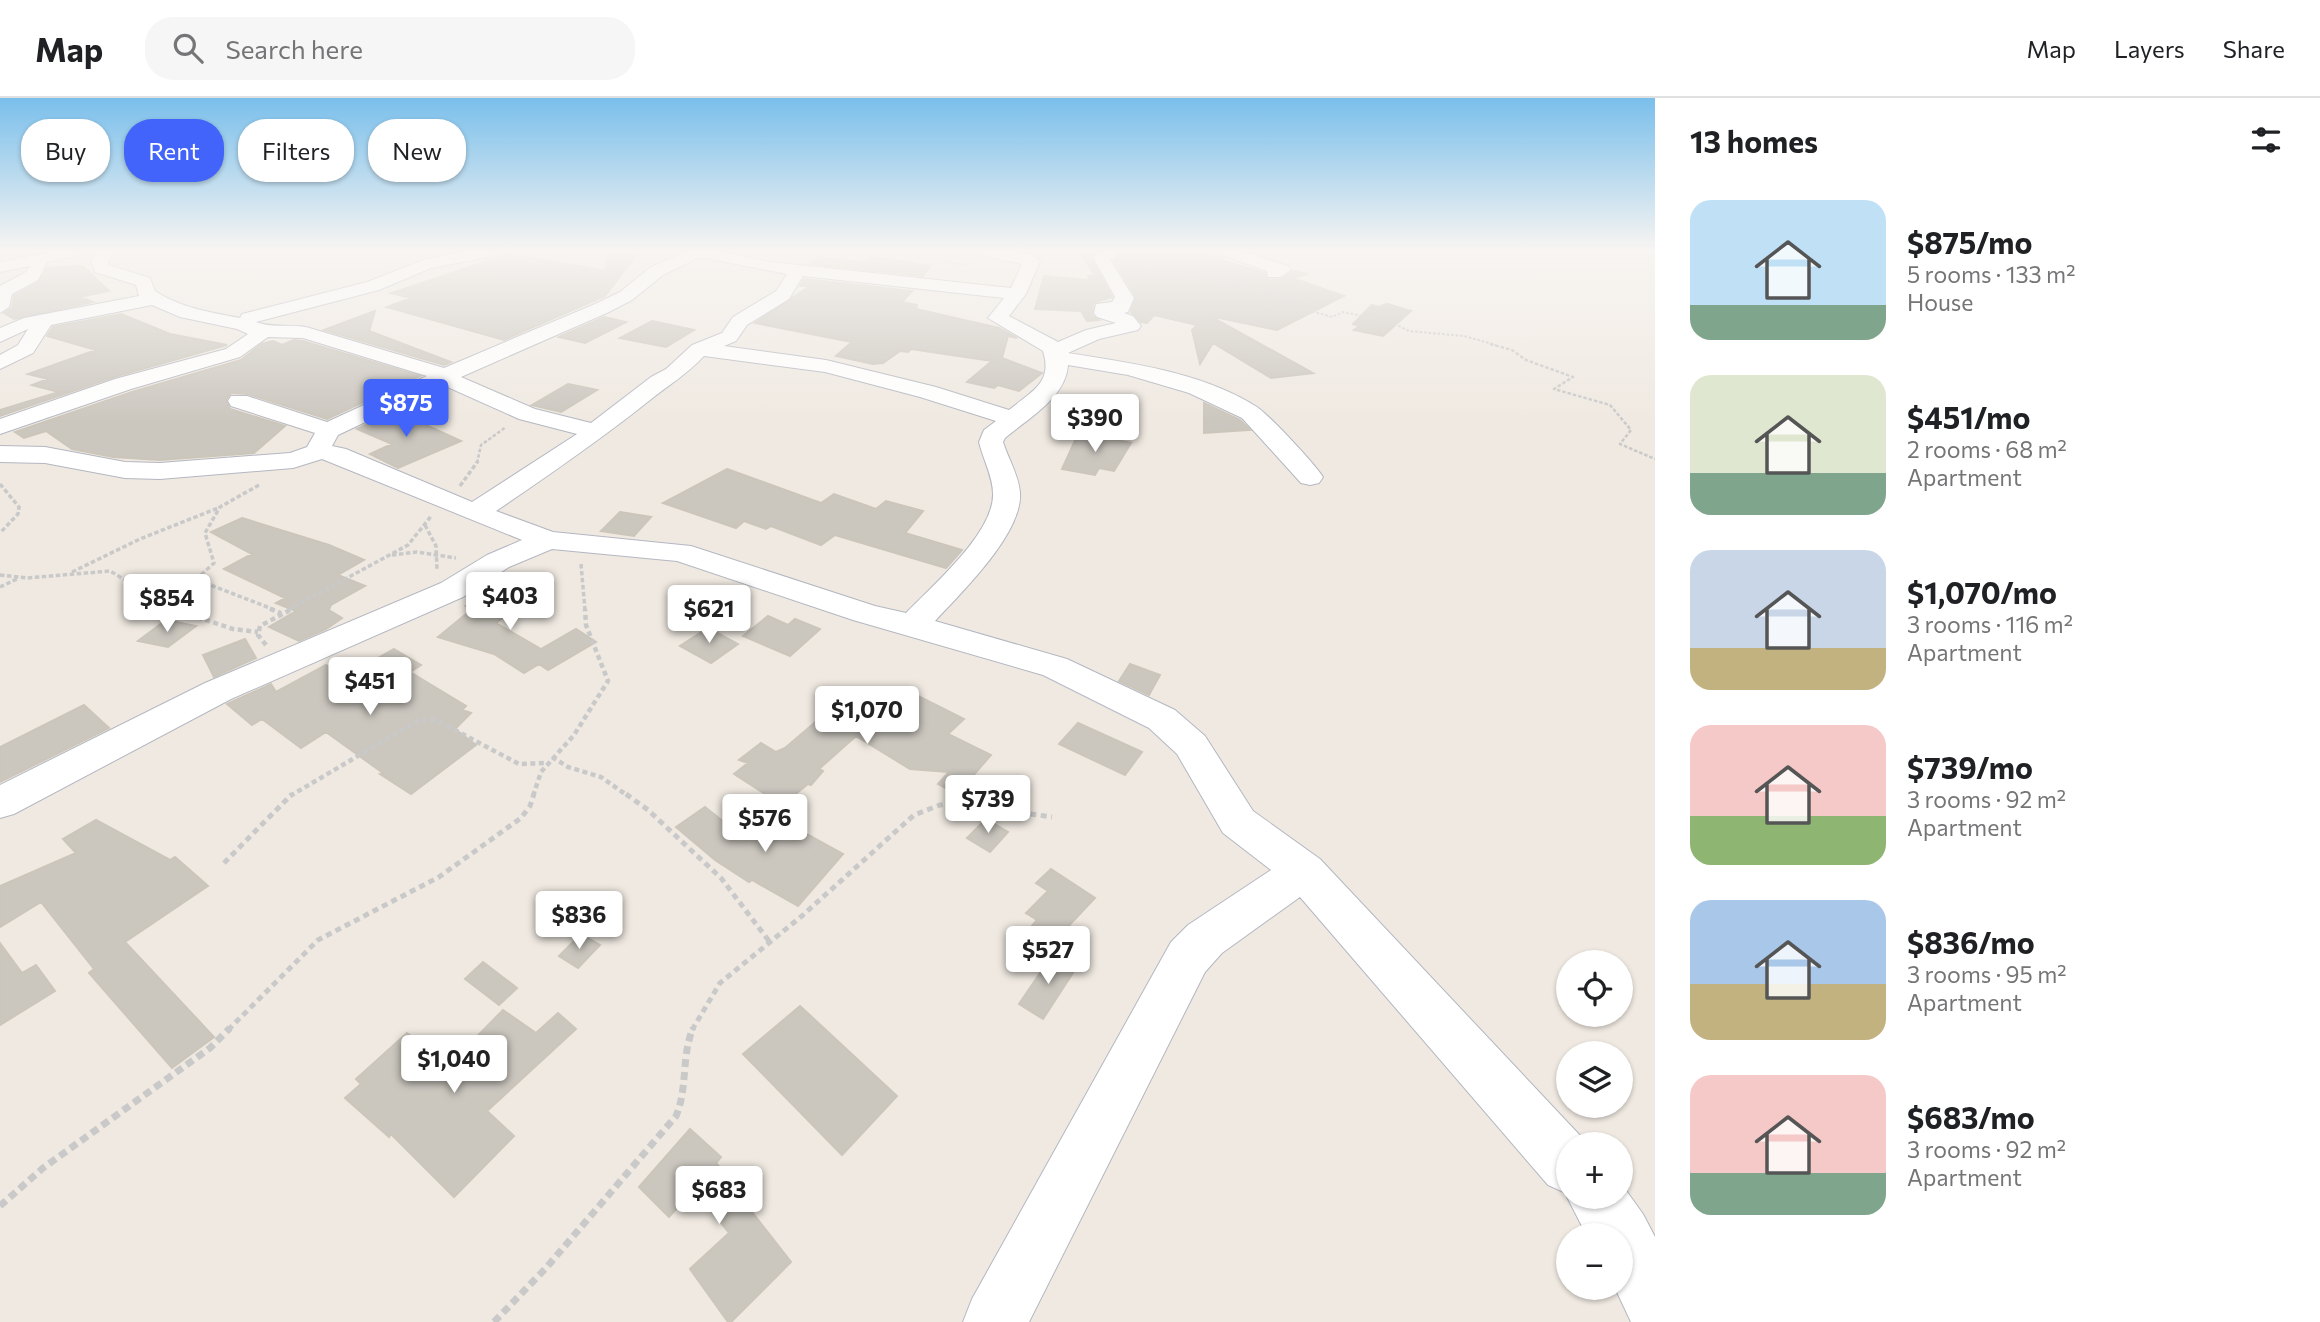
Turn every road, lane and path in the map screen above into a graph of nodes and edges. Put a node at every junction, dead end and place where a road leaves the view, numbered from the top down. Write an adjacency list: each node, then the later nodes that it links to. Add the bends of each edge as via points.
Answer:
1 (82, 308): 10 (street)
2 (99, 308): 10 (street)
3 (177, 308): 12 (street)
4 (288, 308): 12 (street)
5 (599, 308): 18 (street)
6 (763, 308): 15 (street, via 740,321 729,337)
7 (1006, 308): 16 (street, via 998,318)
8 (1103, 308): 16 (street, via 1104,313 1131,326 1093,334)
9 (1308, 308): 26 (path, via 1332,317 1343,312 1391,322 1409,331 1459,335 1508,349 1573,377 1554,389 1610,405 1631,430 1620,444)
10 (76, 312): 11 (street)
11 (44, 320): 14 (street); 17 (street, via 26,349)
12 (223, 320): 13 (street)
13 (259, 331): 18 (street, via 306,333); 22 (street, via 250,344 233,353 134,380)
14 (0, 336)
15 (699, 349): 21 (street, via 826,366); 23 (street, via 674,374)
16 (1055, 354): 21 (street, via 1054,383); 27 (street, via 1197,388 1250,413)
17 (0, 363)
18 (445, 376): 20 (street); 24 (street)
19 (239, 401): 24 (street)
20 (527, 414): 23 (street); 30 (path, via 481,445 478,462)
21 (1012, 418): 41 (street, via 991,442 1007,498 989,541)
22 (0, 427)
23 (597, 432): 30 (street)
24 (314, 447): 25 (street, via 149,471 45,455); 29 (path); 30 (street, via 348,457)
25 (0, 454)
26 (1655, 459)
27 (1310, 477)
28 (0, 484): 31 (path, via 19,507)
29 (218, 508): 35 (path); 40 (path, via 205,533 214,563 200,576 213,586)
30 (449, 513): 32 (street); 33 (path, via 437,543); 34 (path)
31 (0, 533)
32 (564, 542): 39 (street, via 498,561); 41 (street, via 674,551); 44 (path, via 586,625 608,681 575,735)
33 (440, 554): 34 (path, via 409,552); 39 (path, via 436,578)
34 (385, 557): 40 (path)
35 (69, 573): 37 (path); 42 (path, via 110,571 180,613)
36 (0, 575): 37 (path)
37 (20, 578): 38 (path)
38 (0, 587)
39 (440, 596): 43 (street)
40 (281, 614): 42 (path)
41 (913, 625): 48 (street, via 1055,667 1162,719 1191,745 1238,822)
42 (258, 632): 43 (path)
43 (283, 663): 45 (street, via 218,691)
44 (550, 760): 47 (path, via 519,764 436,720 419,720 292,794); 49 (path, via 601,777 648,810 721,878); 51 (path, via 530,806 515,825 439,877 310,946 210,1048 15,1189)
45 (0, 803)
46 (1052, 817): 49 (path, via 940,805 915,816)
47 (224, 863)
48 (1304, 871): 50 (street); 55 (street, via 1205,939 1188,957)
49 (769, 941): 54 (path, via 720,983 697,1018 687,1042 684,1098 676,1116)
50 (1556, 1152)
51 (0, 1206)
52 (1604, 1209): 53 (street)
53 (1655, 1303)
54 (494, 1322)
55 (995, 1322)

